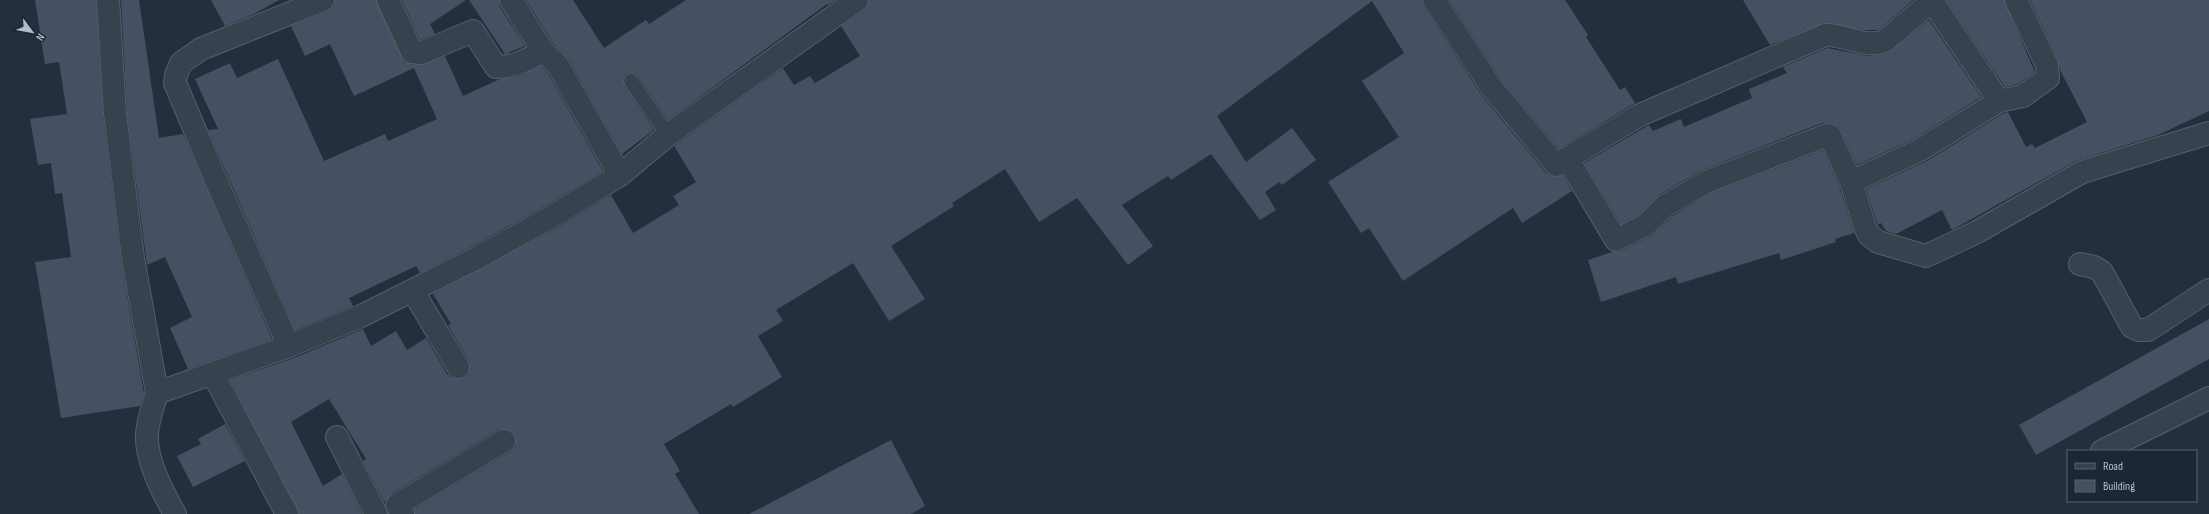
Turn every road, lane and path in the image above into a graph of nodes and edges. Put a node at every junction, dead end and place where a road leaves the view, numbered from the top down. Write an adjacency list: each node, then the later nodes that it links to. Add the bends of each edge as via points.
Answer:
1 (108, 0): 23 (street, via 120,159 133,258)
2 (323, 0): 20 (street, via 201,49 181,63 175,83)
3 (388, 0): 9 (street, via 412,52 421,53 473,31 496,67 521,63)
4 (511, 0): 9 (street)
5 (857, 0): 13 (street)
6 (1434, 0): 14 (street, via 1492,88 1556,165)
7 (1932, 0): 11 (street); 14 (street, via 1879,44 1825,35 1640,115)
8 (2016, 0): 11 (street, via 2047,65 2048,78 2022,96)
9 (543, 51): 15 (street, via 557,64)
10 (631, 81): 13 (lane)
11 (1999, 101): 16 (street, via 1920,150)
12 (2209, 133): 16 (street, via 2082,172 1977,232 1926,256 1878,242 1869,235 1864,227)
13 (668, 135): 15 (street)
14 (1567, 158): 16 (street, via 1616,240 1646,225 1664,206 1706,182 1825,135 1830,136)
15 (620, 175): 19 (street, via 552,217)
16 (1851, 182)
17 (2080, 264): 18 (street, via 2102,272 2132,327 2139,330 2148,330)
18 (2209, 290)
19 (413, 291): 20 (street); 21 (street)
20 (289, 346): 22 (street)
21 (458, 368)
22 (212, 374): 23 (street); 30 (street)
23 (157, 393): 29 (street, via 146,435 149,452 164,495)
24 (2209, 398): 27 (street)
25 (337, 436): 31 (street)
26 (504, 441): 28 (street)
27 (2104, 450)
28 (394, 511)
29 (175, 514)
30 (287, 514)
31 (376, 514)

